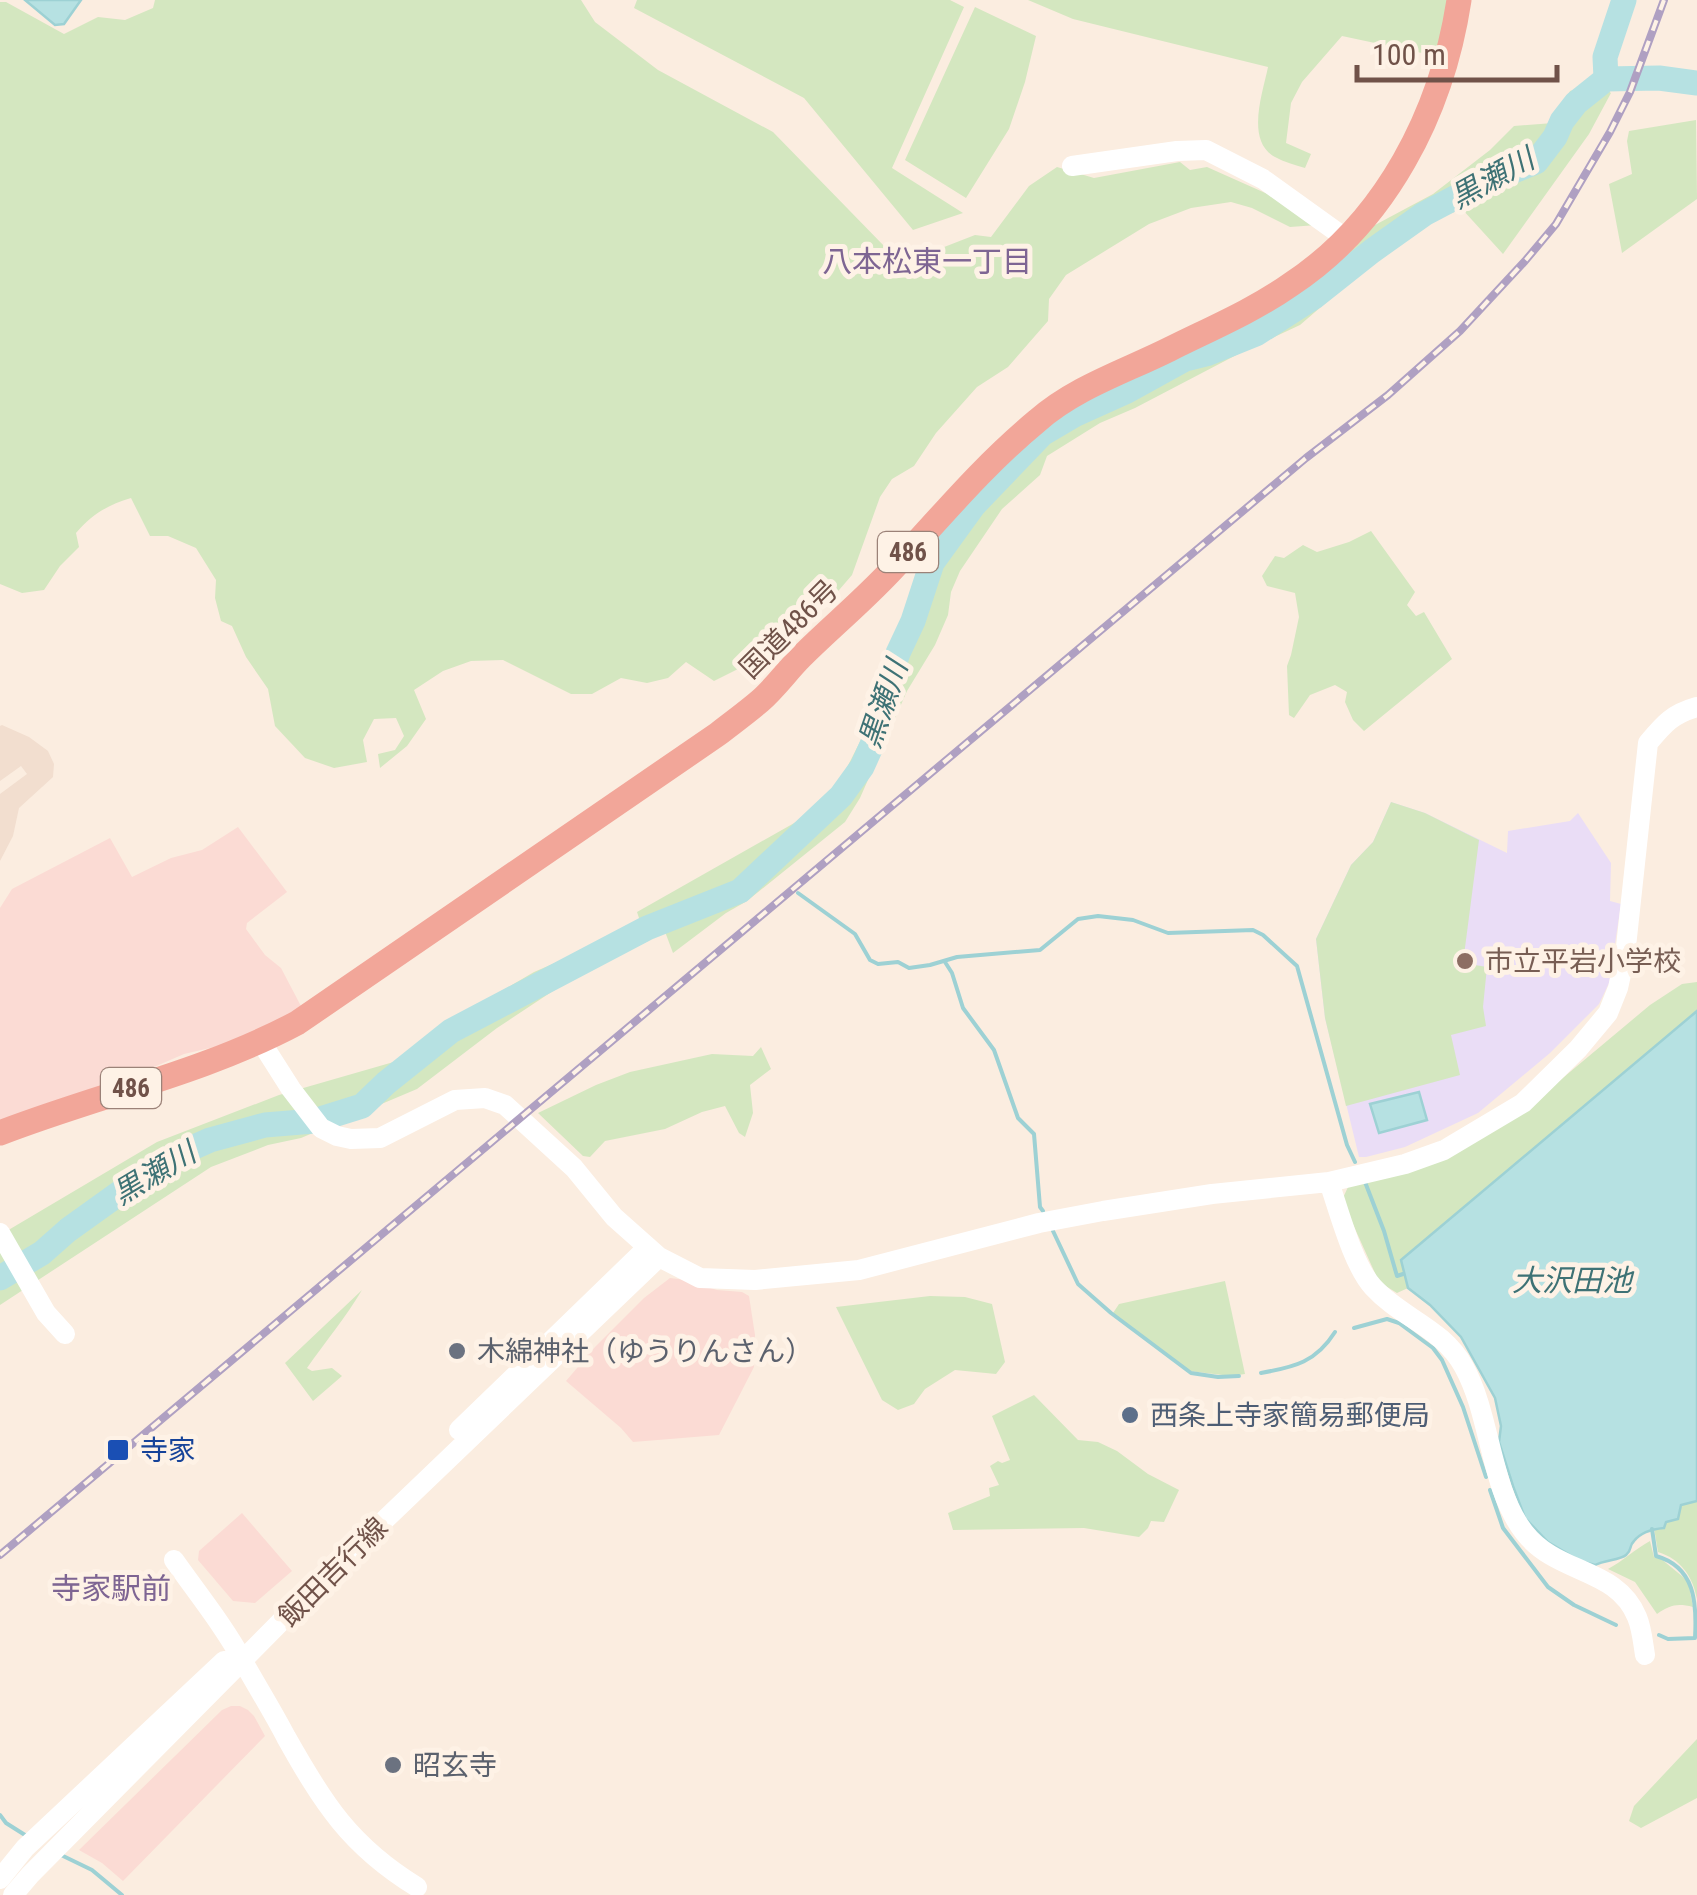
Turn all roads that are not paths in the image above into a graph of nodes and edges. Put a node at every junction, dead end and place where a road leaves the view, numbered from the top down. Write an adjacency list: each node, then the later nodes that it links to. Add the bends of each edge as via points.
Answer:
1 (1458, 0): 3 (highway, 国道486号 / 486, via 1444,74 1424,119 1382,197)
2 (1072, 166): 3 (street, via 1206,150 1263,179)
3 (1348, 240): 5 (highway, 国道486号 / 486, via 1268,299 1088,386 1040,418 761,700 356,984)
4 (1697, 707): 7 (street, via 1680,712 1648,744 1625,956 1608,1014 1524,1102 1476,1131 1405,1164)
5 (262, 1042): 6 (highway, 国道486号 / 486); 9 (street, via 320,1128 351,1139 380,1138 455,1100 506,1105)
6 (0, 1133)
7 (1329, 1182): 9 (street, via 1103,1210 859,1270 700,1278); 12 (street, via 1373,1287 1440,1338 1464,1366 1523,1531 1548,1555 1617,1590 1637,1618)
8 (5, 1242): 10 (street)
9 (654, 1252): 13 (street, 飯田吉行線)
10 (65, 1334)
11 (174, 1560): 13 (street)
12 (1646, 1655)
13 (240, 1656): 14 (street, 飯田吉行線, via 25,1848); 15 (street, via 334,1816); 16 (street, 飯田吉行線)
14 (0, 1879)
15 (416, 1887)
16 (13, 1895)

